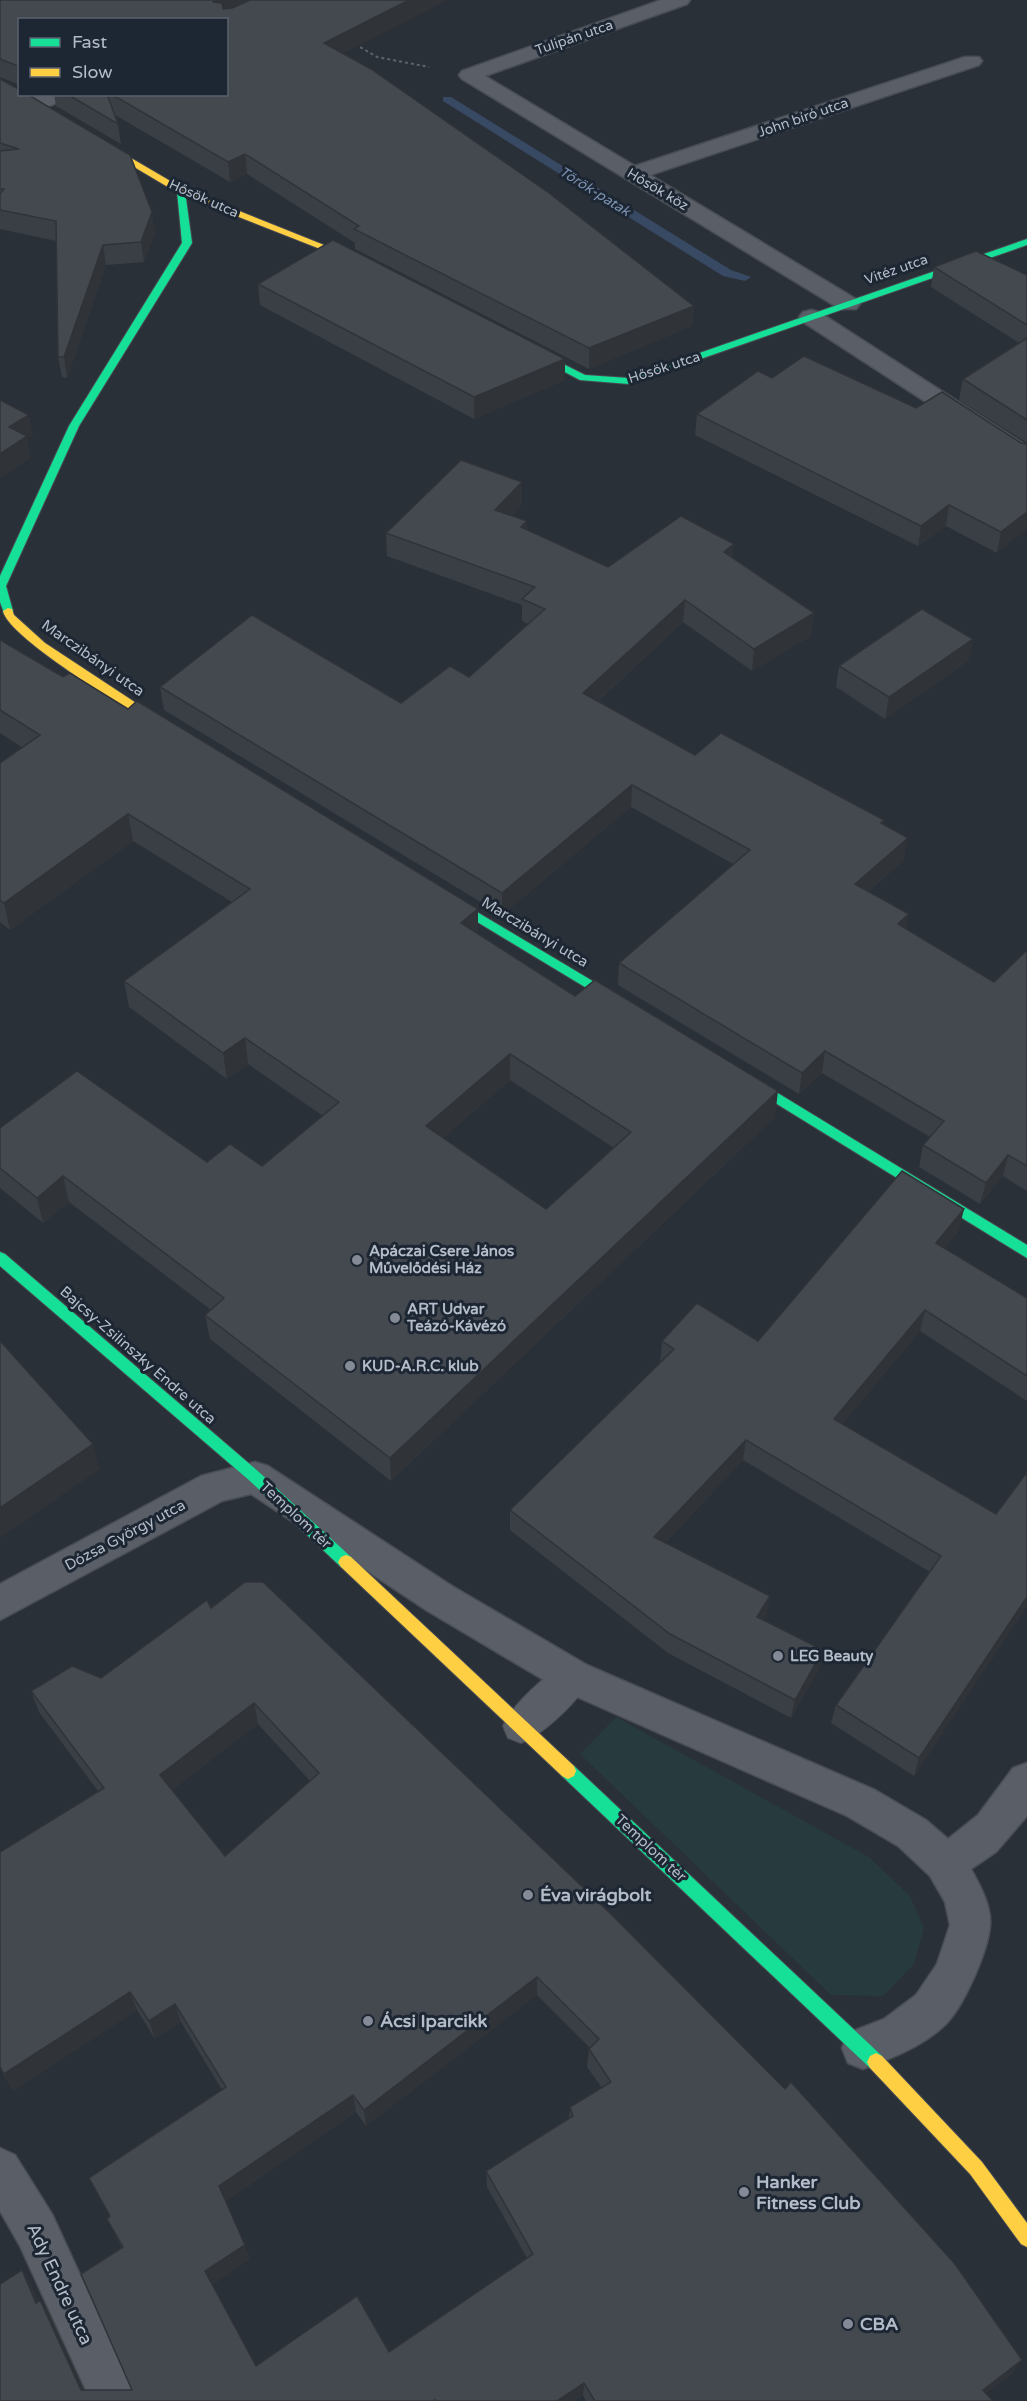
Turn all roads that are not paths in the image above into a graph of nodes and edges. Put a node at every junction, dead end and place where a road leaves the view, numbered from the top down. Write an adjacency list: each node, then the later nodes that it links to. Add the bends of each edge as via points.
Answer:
1 (680, 0): 3 (street, Tulipán utca)
2 (972, 61): 8 (street, John bíró utca)
3 (468, 75): 8 (street, Hősök köz)
4 (50, 96): 5 (street)
5 (30, 102): 6 (street)
6 (54, 116)
7 (83, 133): 9 (street, Hősök utca)
8 (633, 174): 12 (street, Hősök köz)
9 (181, 191): 11 (street, Hősök utca); 16 (street, Marczibányi utca, via 187,243 74,426 1,586 9,616 41,646)
10 (1027, 242): 12 (street, Vitéz utca)
11 (372, 268)
12 (848, 304): 13 (street, Vitéz utca)
13 (811, 317): 14 (street, Hősök utca, via 629,381 583,378); 15 (street)
14 (516, 344)
15 (1027, 458)
16 (179, 736)
17 (424, 884): 18 (street, Marczibányi utca)
18 (639, 1014)
19 (730, 1070): 20 (street)
20 (1027, 1252)
21 (0, 1258): 22 (street, Bajcsy-Zsilinszky Endre utca)
22 (255, 1477): 23 (street, Dózsa György utca, via 214,1487); 24 (street, Templom tér, via 439,1598); 25 (street, Templom tér)
23 (0, 1603)
24 (573, 1677): 25 (lane); 27 (street, Templom tér, via 861,1803 912,1833)
25 (521, 1726): 28 (street, Templom tér)
26 (1027, 1781): 27 (street, via 1013,1806 981,1840 967,1852)
27 (944, 1862): 28 (street, Templom tér, via 964,1896 970,1926 955,1974 931,2010 898,2034)
28 (863, 2048): 30 (street, Templom tér, via 976,2168)
29 (0, 2170): 31 (street, Ady Endre utca, via 36,2230)
30 (1027, 2238)
31 (115, 2401)

